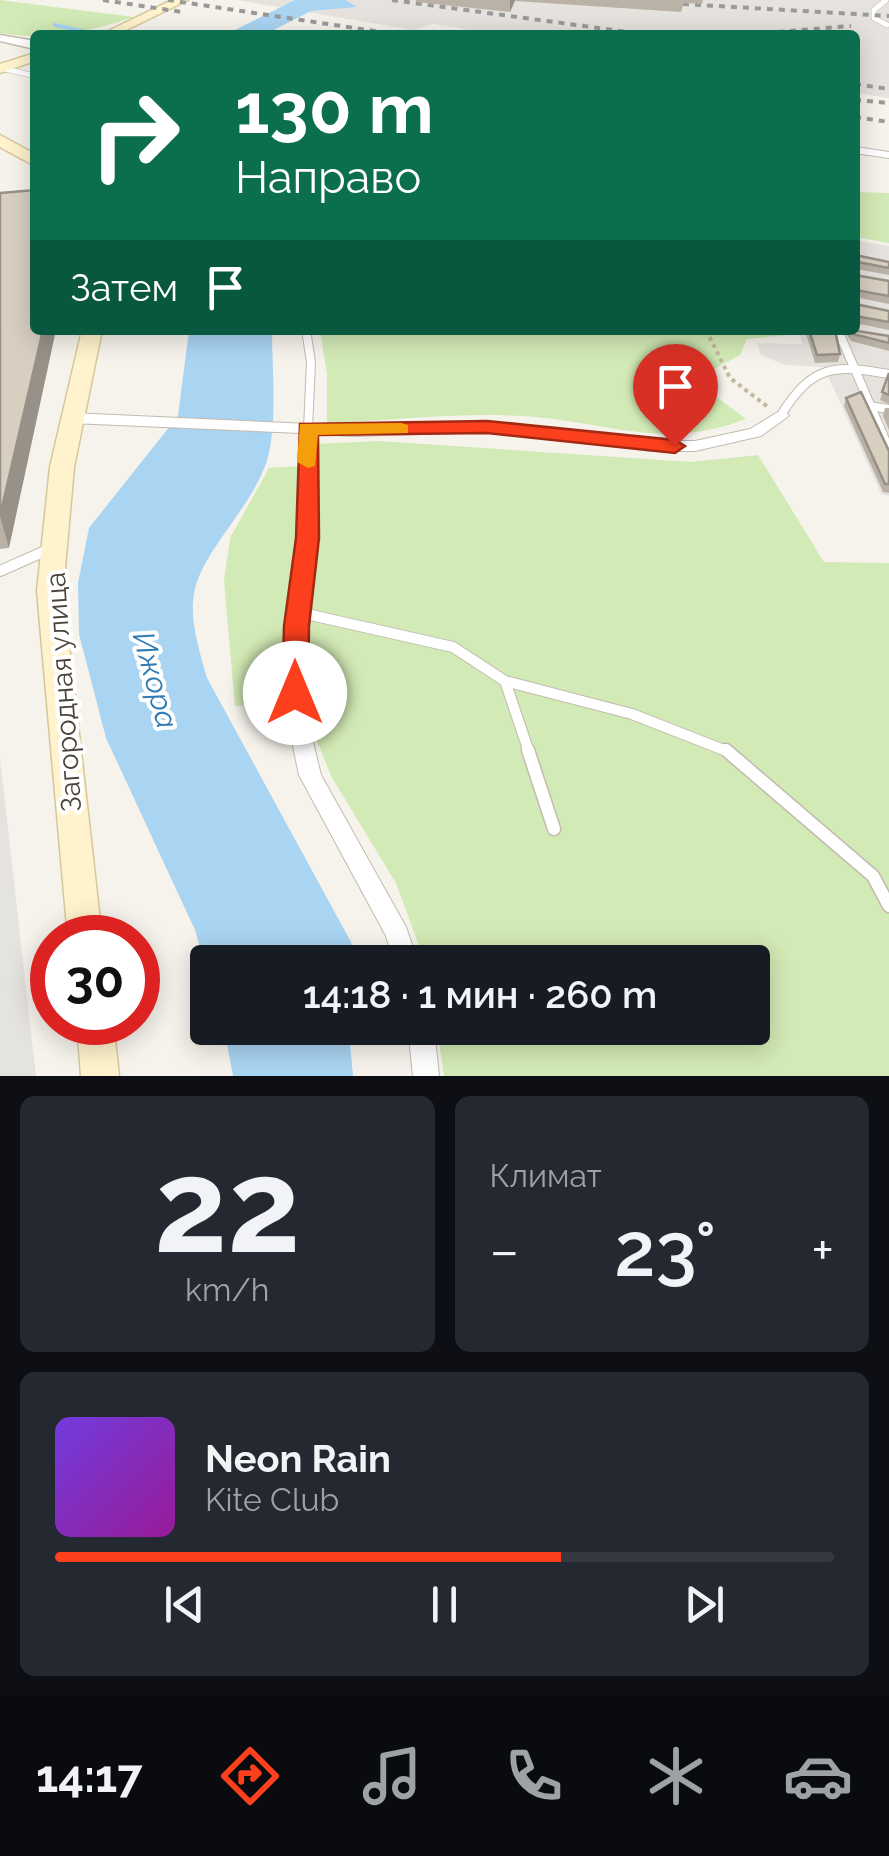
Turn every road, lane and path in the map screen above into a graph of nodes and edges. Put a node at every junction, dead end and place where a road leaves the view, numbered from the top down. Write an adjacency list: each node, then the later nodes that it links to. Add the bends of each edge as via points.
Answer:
1 (886, 0): 3 (lane, via 874,18)
2 (180, 2): 4 (main road)
3 (887, 25)
4 (117, 30)
5 (0, 38): 6 (street)
6 (30, 44)
7 (30, 59): 8 (main road)
8 (1, 69): 9 (lane)
9 (30, 75)
10 (0, 140): 13 (main road)
11 (860, 151): 12 (lane)
12 (889, 156)
13 (30, 158)
14 (91, 335): 23 (main road, Загородная улица)
15 (307, 335): 24 (lane)
16 (708, 335): 22 (path, via 730,378)
17 (840, 335): 18 (lane)
18 (851, 367): 19 (lane); 20 (lane); 22 (lane, via 799,382)
19 (889, 374)
20 (869, 406): 21 (lane); 25 (lane)
21 (889, 409)
22 (780, 415): 24 (street, via 754,434 695,446 487,427)
23 (72, 418): 24 (street); 26 (main road, Загородная улица)
24 (308, 429): 28 (street, via 308,538)
25 (888, 443)
26 (54, 547): 27 (lane); 32 (main road, Загородная улица, via 50,591)
27 (0, 571)
28 (298, 613): 29 (lane, via 453,647); 33 (street, via 297,718 310,775)
29 (505, 680): 30 (lane); 31 (lane, via 632,714 726,750 873,876)
30 (554, 829)
31 (889, 906)
32 (84, 915)
33 (401, 945)
34 (97, 1045): 36 (main road)
35 (423, 1045): 37 (street)
36 (100, 1076)
37 (426, 1076)

